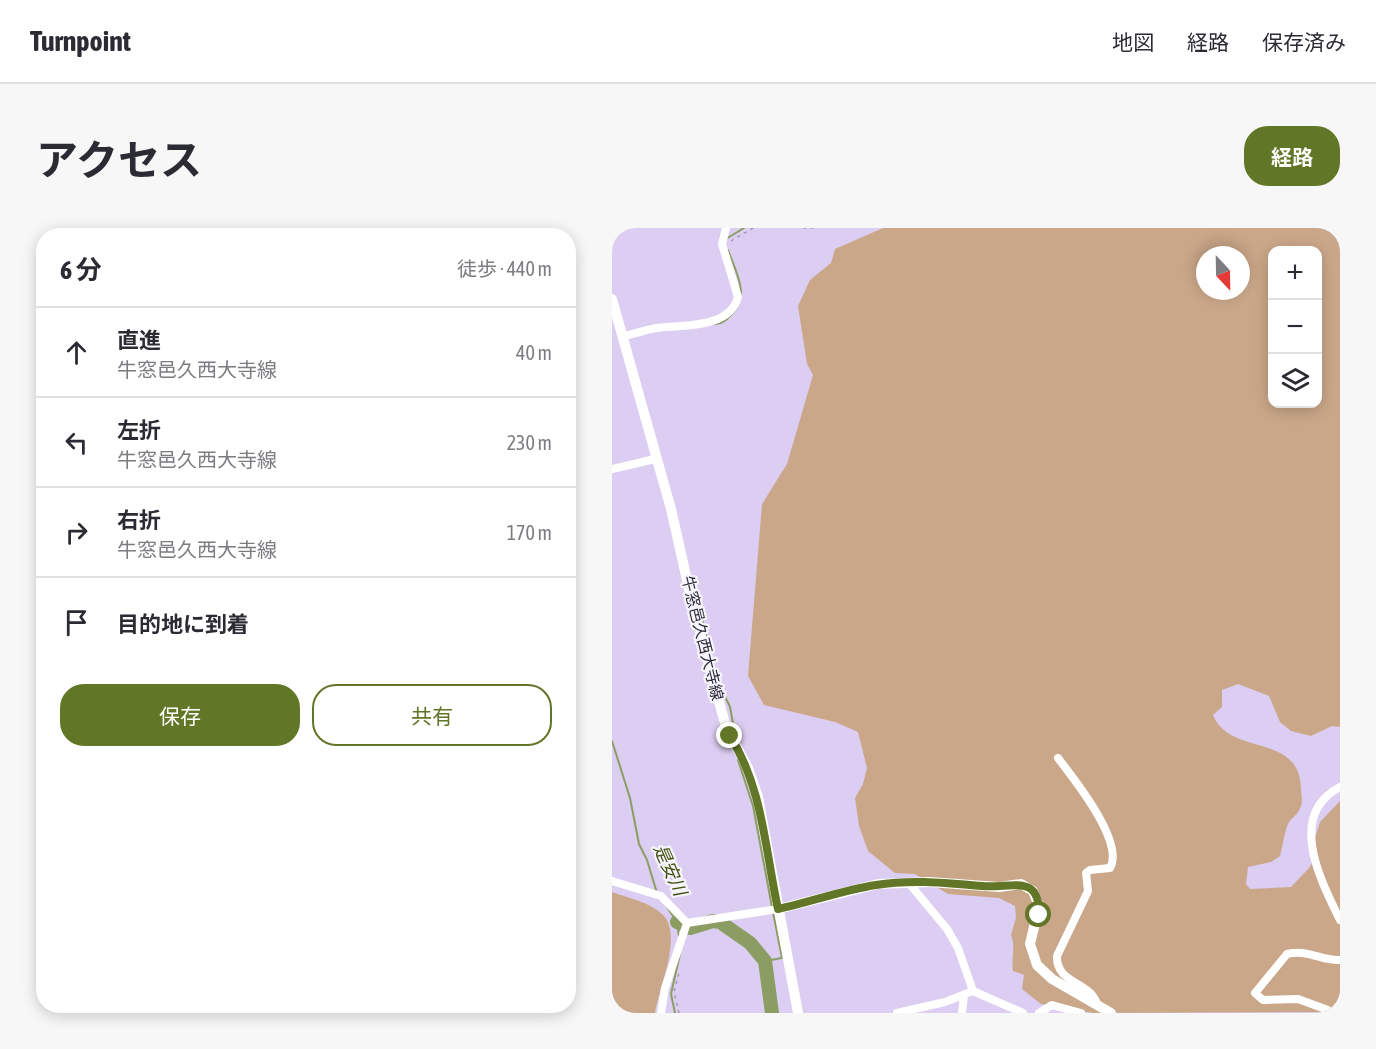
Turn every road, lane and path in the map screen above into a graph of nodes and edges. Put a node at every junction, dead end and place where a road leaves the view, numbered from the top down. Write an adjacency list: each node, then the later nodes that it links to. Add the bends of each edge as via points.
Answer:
1 (726, 228): 7 (street, via 722,244 738,297 732,308 716,320)
2 (753, 228): 5 (path)
3 (803, 228): 4 (path)
4 (813, 228)
5 (729, 242)
6 (612, 299): 7 (main road, 牛窓邑久西大寺線)
7 (624, 336): 8 (main road, 牛窓邑久西大寺線)
8 (655, 459): 9 (street); 14 (main road, 牛窓邑久西大寺線, via 726,727 758,797)
9 (612, 469)
10 (1058, 758): 21 (street, via 1092,804 1110,838 1113,862 1110,868 1086,873 1088,891 1057,957 1064,977 1096,999)
11 (1340, 787): 15 (street, via 1327,795 1310,836 1318,871)
12 (612, 881): 16 (street, via 658,896)
13 (908, 882): 14 (main road, via 861,888); 19 (street, via 947,929); 21 (main road, via 1028,886 1039,906 1030,944 1036,965)
14 (778, 909): 16 (street); 24 (main road, 牛窓邑久西大寺線)
15 (1340, 920)
16 (687, 927): 22 (street)
17 (1340, 960): 31 (street, via 1330,961 1310,952 1287,954 1255,993 1263,1000 1298,999)
18 (680, 969): 23 (path, via 674,992)
19 (973, 991): 20 (street); 27 (street)
20 (964, 995): 25 (street); 26 (street)
21 (1097, 1005): 30 (main road)
22 (661, 1013)
23 (678, 1013)
24 (798, 1013)
25 (897, 1013)
26 (962, 1013)
27 (1023, 1013)
28 (1039, 1013): 29 (street, via 1052,1005)
29 (1081, 1013)
30 (1111, 1013)
31 (1328, 1013)

